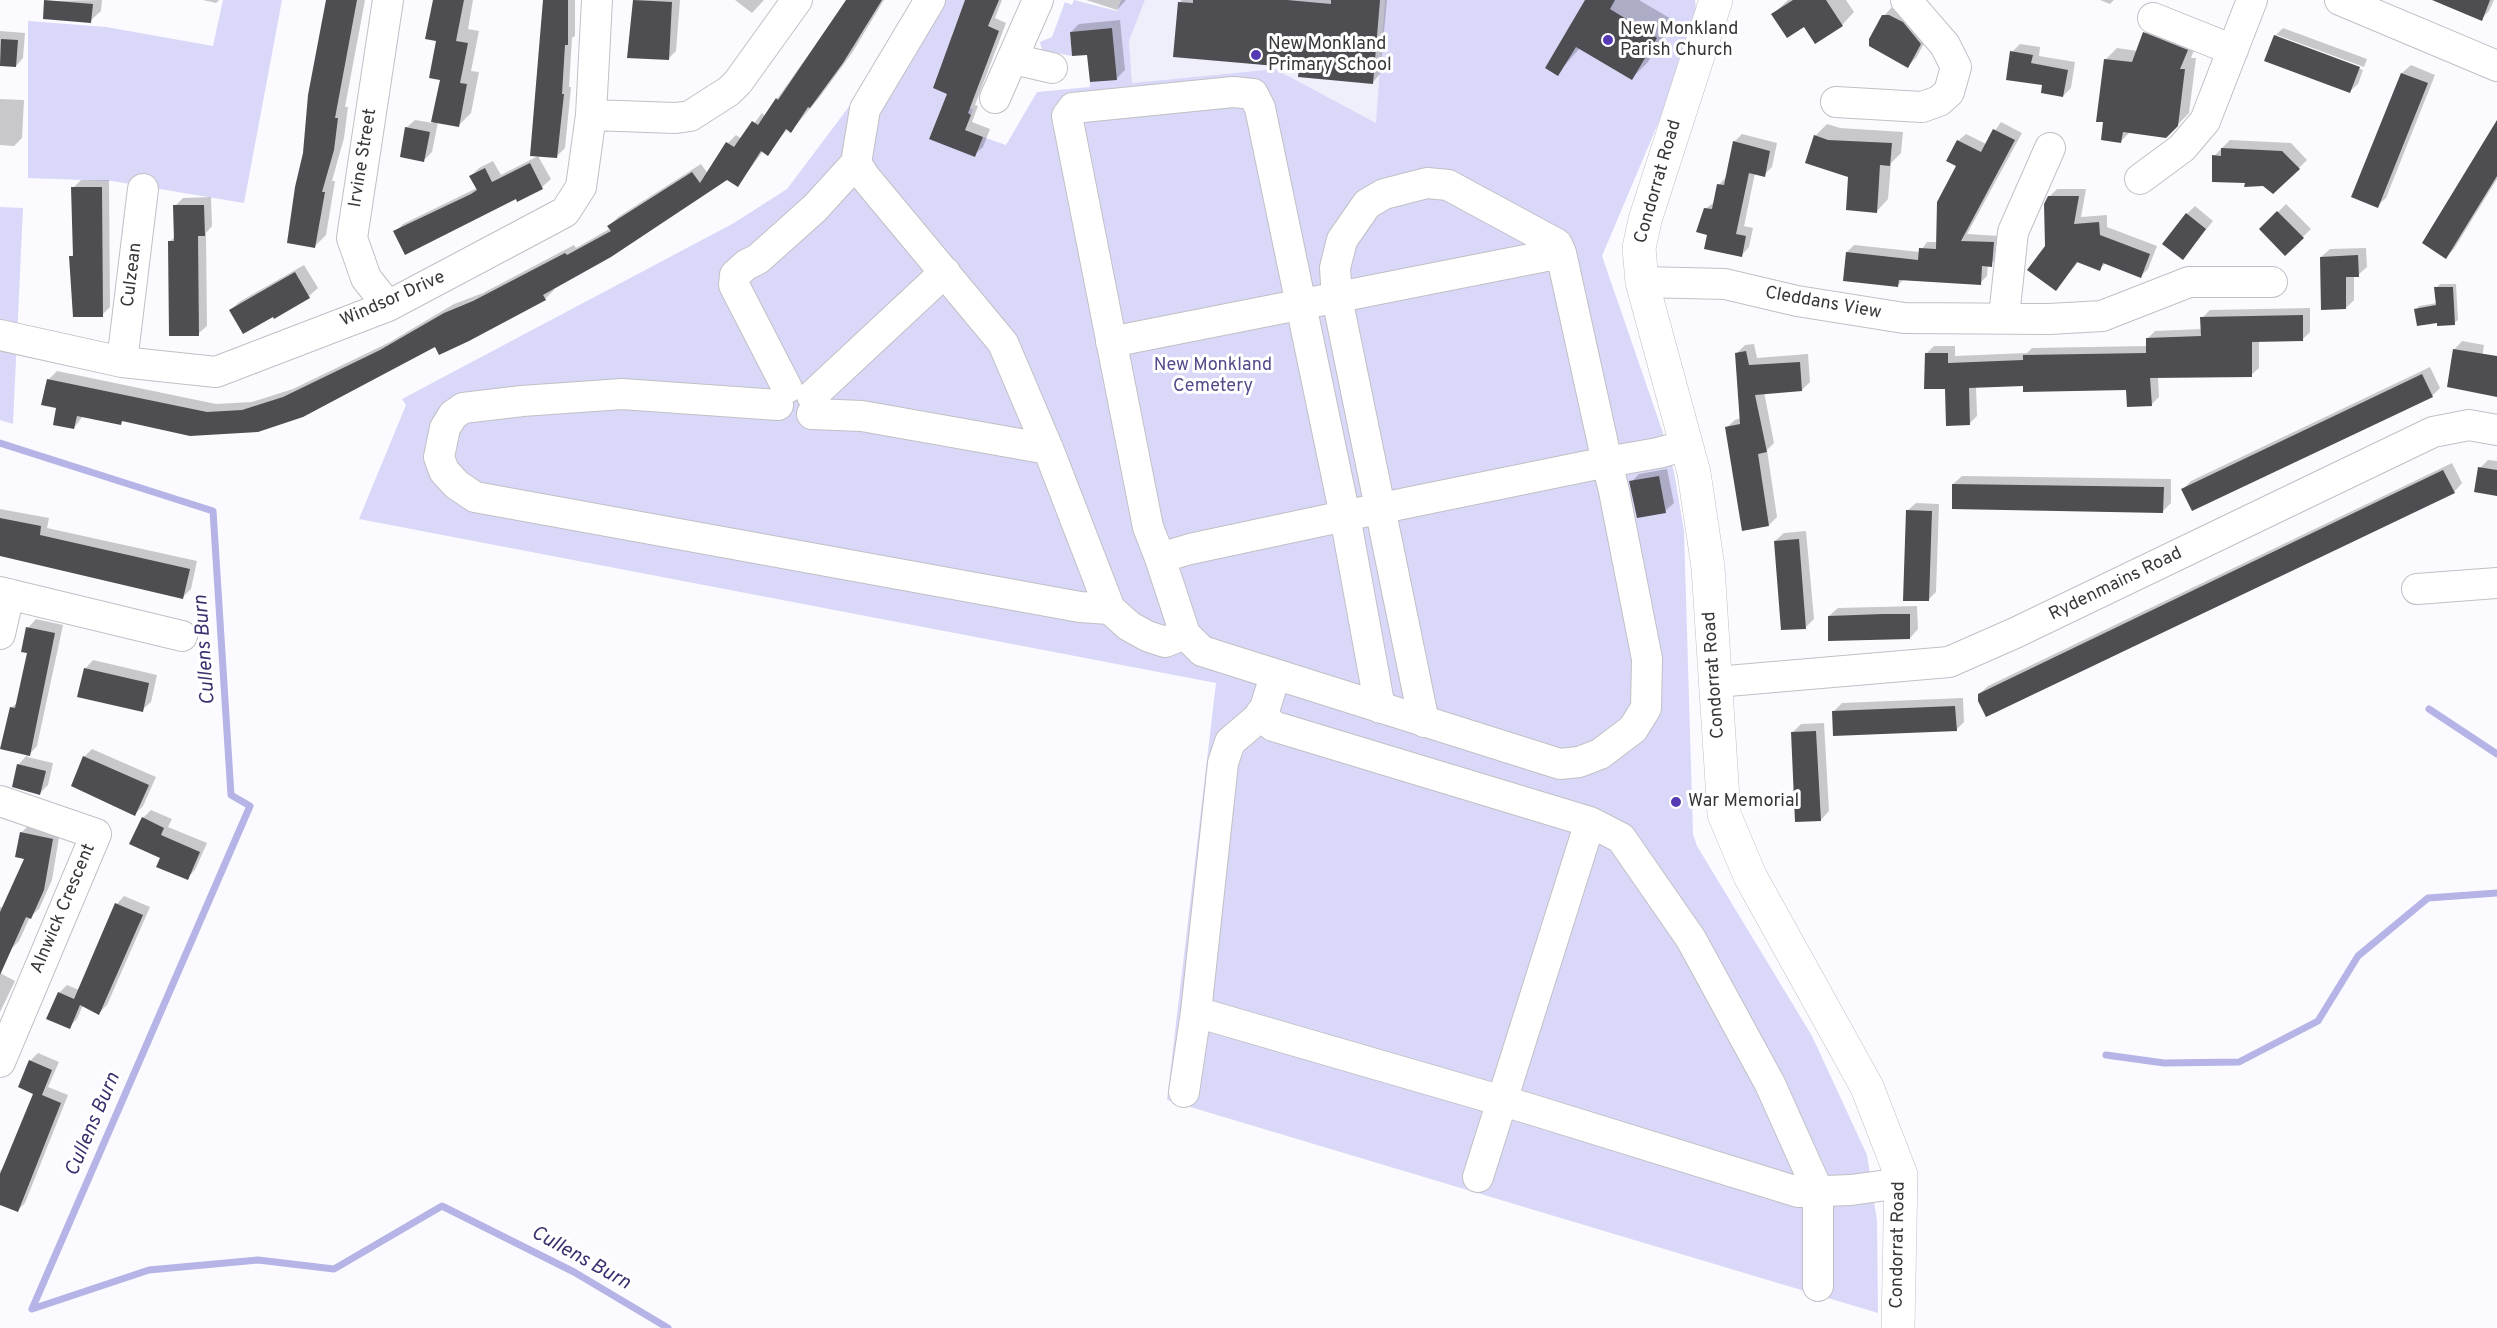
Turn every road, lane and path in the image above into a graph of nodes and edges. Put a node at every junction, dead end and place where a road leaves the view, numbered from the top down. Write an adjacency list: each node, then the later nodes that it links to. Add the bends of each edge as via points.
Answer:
1 (388, 0): 28 (street, Irvine Street, via 352,238 366,278)
2 (597, 0): 17 (street, Windsor Drive)
3 (797, 0): 17 (street, via 738,82 690,116)
4 (930, 0): 19 (street, via 865,109)
5 (1038, 0): 12 (street)
6 (1716, 0): 24 (main road, Condorrat Road, via 1645,219 1639,248)
7 (1905, 0): 16 (street, via 1945,45 1956,67 1949,92 1939,101 1922,107)
8 (2252, 0): 11 (street)
9 (2340, 0): 13 (street)
10 (2153, 18): 11 (street)
11 (2233, 50): 20 (street, via 2205,121 2182,148)
12 (1012, 58): 14 (street); 15 (street)
13 (2497, 66)
14 (1052, 68)
15 (996, 98)
16 (1836, 102)
17 (591, 115): 28 (street, Windsor Drive, via 581,187 565,212)
18 (2050, 148): 29 (street, via 2013,232)
19 (856, 163): 23 (street); 33 (street, via 815,208 758,260 735,275 734,285)
20 (2140, 179)
21 (143, 189): 32 (street, Culzean)
22 (1561, 253): 26 (street); 26 (street, via 1557,244 1448,185 1406,186 1367,204 1352,222 1342,240 1335,268); 37 (street)
23 (945, 272): 33 (street); 36 (street, via 1003,343)
24 (1642, 282): 29 (street, Cleddans View, via 1725,284 1797,301 1904,318); 35 (main road, Condorrat Road)
25 (2272, 282): 29 (street, Cleddans View, via 2189,282 2102,316)
26 (1337, 298): 27 (street); 38 (street)
27 (1301, 305): 31 (street); 31 (street, via 1260,108 1253,94 1233,92 1074,108 1067,116 1070,139); 39 (street)
28 (387, 306): 32 (street, Windsor Drive, via 216,372)
29 (2004, 317)
30 (0, 335): 32 (street, Windsor Drive)
31 (1111, 342): 40 (street, via 1148,527)
32 (122, 362)
33 (797, 401): 36 (street); 44 (street, via 622,394 463,408 445,428 439,457 456,485 475,497 1080,607)
34 (2497, 430): 49 (street, Rydenmains Road, via 2469,425 2433,432 1949,662)
35 (1687, 445): 37 (street); 49 (main road, Condorrat Road, via 1708,567)
36 (1048, 449): 44 (street)
37 (1607, 462): 38 (street); 52 (street, via 1647,659 1646,708 1632,729 1600,754 1560,764)
38 (1382, 508): 39 (street); 52 (street)
39 (1345, 516): 40 (street); 50 (street)
40 (1160, 558): 46 (street)
41 (2497, 583): 42 (street)
42 (2417, 589)
43 (4, 593): 45 (street); 47 (street)
44 (1110, 609): 46 (street, via 1129,626 1165,642)
45 (0, 634)
46 (1185, 634): 48 (street, via 1202,651)
47 (182, 636)
48 (1275, 676): 50 (street); 51 (street)
49 (1716, 682): 60 (main road, Condorrat Road, via 1724,813 1749,876 1867,1088)
50 (1380, 708): 52 (street)
51 (1261, 713): 54 (street, via 1273,726); 55 (street, via 1230,742 1223,762)
52 (1424, 722)
53 (0, 801): 56 (street, Alnwick Crescent, via 96,834)
54 (1590, 822): 58 (street); 61 (street, via 1621,838 1691,939 1770,1084)
55 (1197, 1012): 57 (street); 58 (street)
56 (2, 1049)
57 (1184, 1092)
58 (1502, 1100): 59 (street); 61 (street, via 1798,1192)
59 (1479, 1177)
60 (1902, 1183): 61 (street); 63 (main road, Condorrat Road)
61 (1818, 1191): 62 (street)
62 (1818, 1287)
63 (1898, 1328)

